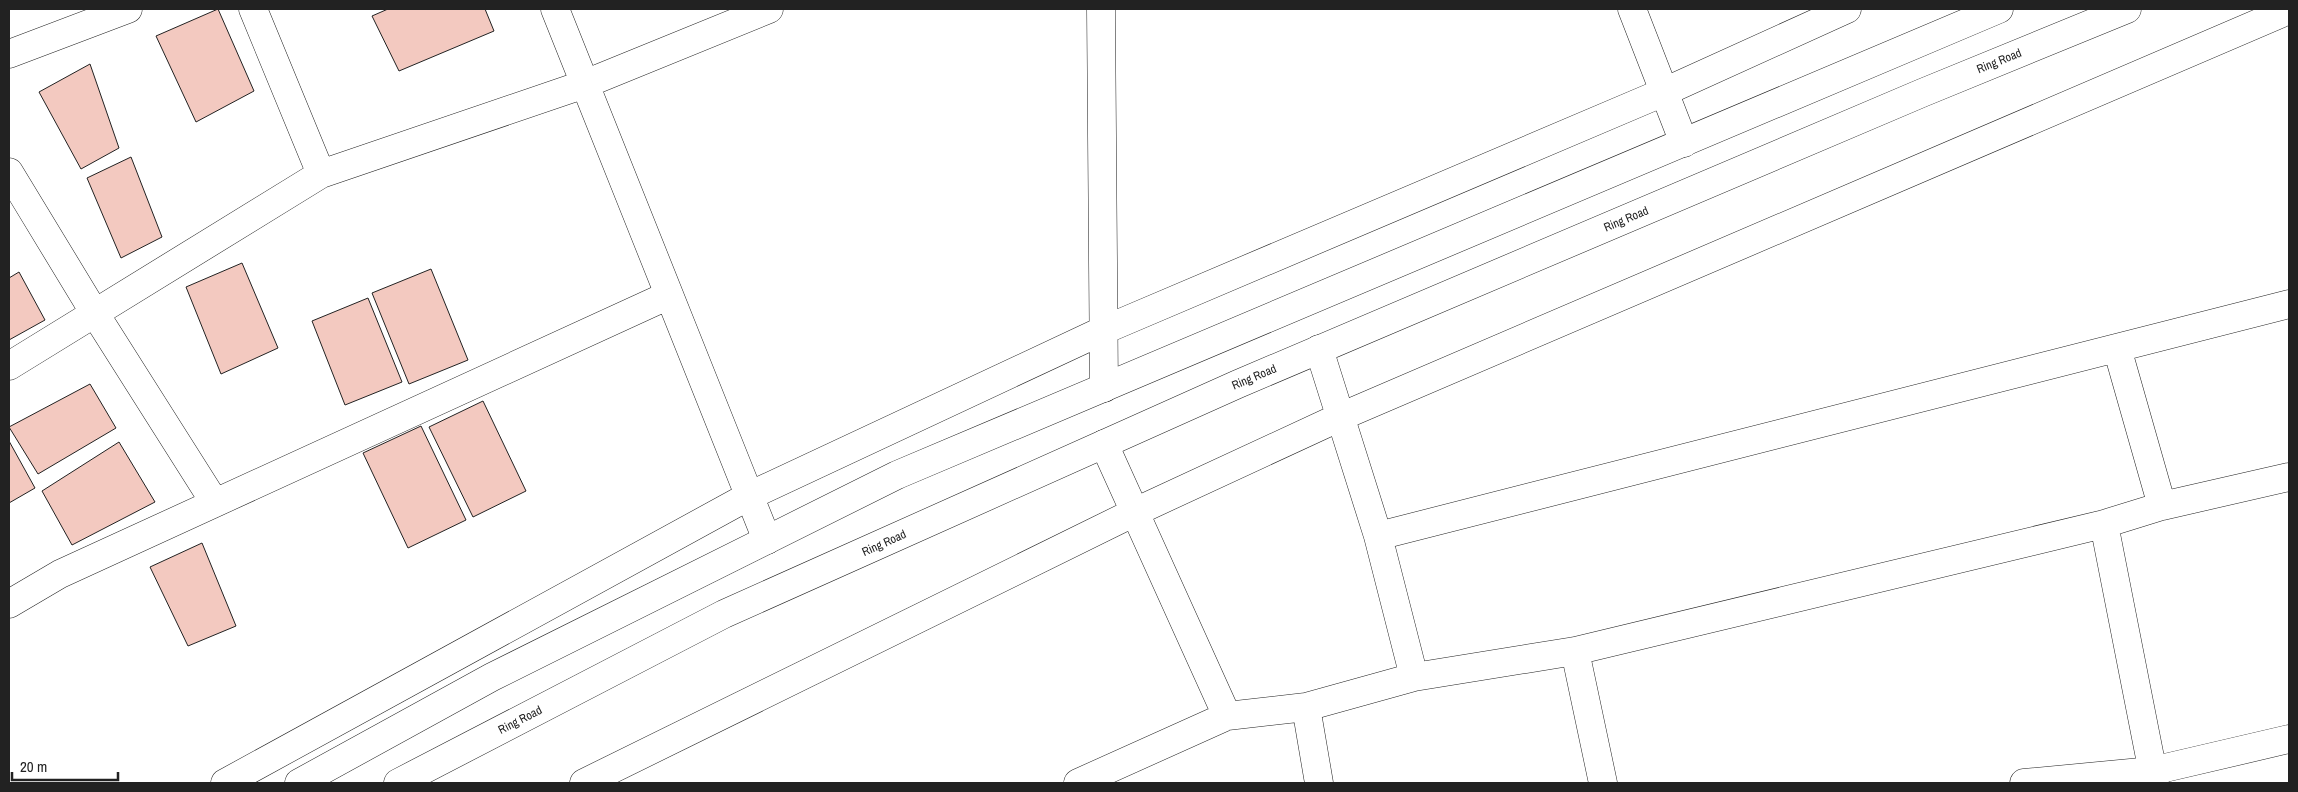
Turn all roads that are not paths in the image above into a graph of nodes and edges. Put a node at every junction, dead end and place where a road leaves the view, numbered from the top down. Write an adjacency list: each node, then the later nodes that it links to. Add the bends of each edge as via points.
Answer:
1 (128, 9): 11 (main road)
2 (253, 9): 16 (main road)
3 (555, 9): 12 (main road)
4 (769, 9): 12 (main road)
5 (1101, 9): 20 (main road)
6 (1632, 9): 13 (main road)
7 (1847, 9): 13 (main road)
8 (1999, 9): 14 (main road)
9 (2127, 9): 22 (main road, Ring Road, via 1913,96)
10 (2289, 10): 25 (main road)
11 (9, 54)
12 (585, 84): 16 (main road); 17 (main road)
13 (1664, 92): 14 (main road); 20 (main road)
14 (1684, 143): 24 (main road)
15 (9, 172): 19 (main road)
16 (321, 174): 19 (main road)
17 (669, 295): 28 (main road); 29 (main road)
18 (2289, 304): 21 (main road)
19 (94, 312): 23 (main road); 29 (main road)
20 (1104, 330): 24 (main road); 28 (main road)
21 (2117, 348): 30 (main road); 33 (main road)
22 (1319, 349): 25 (main road); 26 (main road, Ring Road)
23 (9, 366)
24 (1104, 388): 34 (main road, via 897,476)
25 (1340, 417): 31 (main road); 33 (main road)
26 (1104, 444): 31 (main road); 45 (main road, Ring Road, via 724,614)
27 (2289, 477): 30 (main road)
28 (749, 496): 34 (main road); 43 (main road)
29 (215, 503): 35 (main road, via 60,574)
30 (2162, 506): 32 (main road)
31 (1135, 512): 39 (main road); 46 (main road)
32 (2104, 524): 36 (main road); 42 (main road)
33 (1378, 536): 37 (main road)
34 (767, 540): 44 (main road, via 492,677)
35 (9, 604)
36 (1575, 651): 37 (main road); 49 (main road)
37 (1414, 677): 38 (main road)
38 (1306, 708): 39 (main road); 48 (main road)
39 (1227, 716): 41 (main road)
40 (2289, 739): 42 (main road)
41 (1123, 773): 47 (main road)
42 (2154, 777): 50 (main road)
43 (226, 783)
44 (300, 783)
45 (398, 783)
46 (584, 783)
47 (1078, 783)
48 (1319, 783)
49 (1603, 783)
50 (2024, 783)

